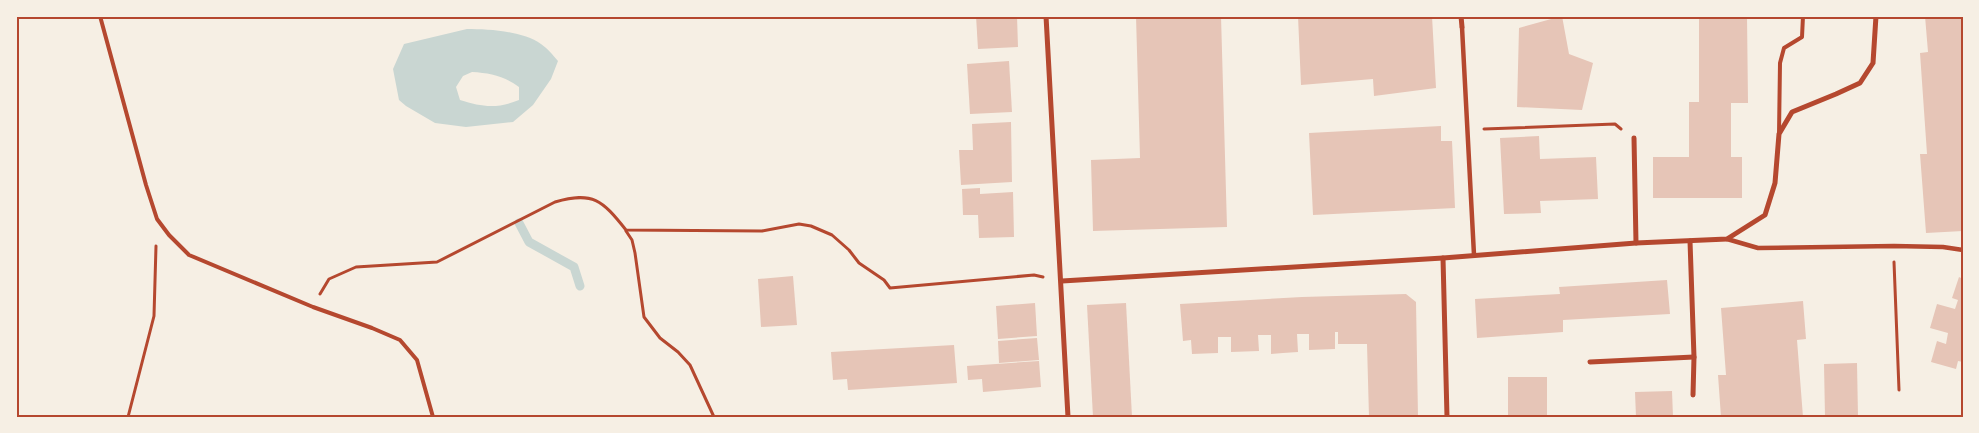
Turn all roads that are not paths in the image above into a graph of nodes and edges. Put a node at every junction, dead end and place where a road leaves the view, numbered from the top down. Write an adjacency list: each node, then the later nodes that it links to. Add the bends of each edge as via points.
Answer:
1 (100, 16): 19 (lane, via 146,185 157,219 169,235 189,255 400,340 417,360)
2 (1046, 16): 15 (street)
3 (1461, 16): 6 (street)
4 (1803, 16): 7 (lane, via 1802,37 1784,48 1780,63)
5 (1876, 16): 7 (street, via 1873,63 1860,82 1792,112)
6 (1462, 27): 13 (street)
7 (1779, 134): 9 (street, via 1775,183 1765,215)
8 (1634, 138): 11 (street)
9 (1727, 239): 10 (street); 12 (street, via 1758,248 1894,246)
10 (1690, 240): 11 (street); 16 (street)
11 (1636, 243): 13 (street)
12 (1963, 250)
13 (1474, 255): 14 (street)
14 (1443, 258): 15 (street); 21 (street)
15 (1062, 281): 20 (street)
16 (1694, 357): 17 (street); 18 (street)
17 (1590, 362)
18 (1694, 395)
19 (433, 417)
20 (1068, 417)
21 (1447, 417)

